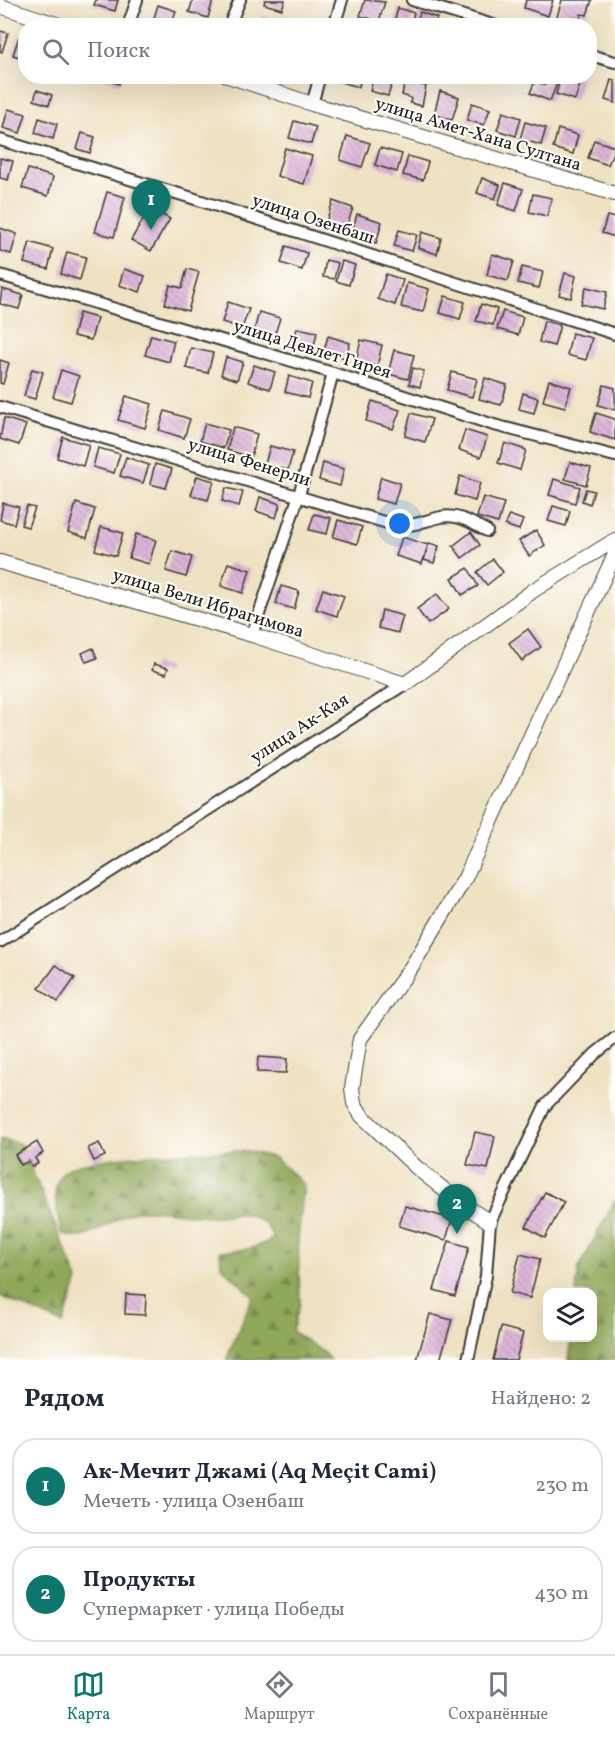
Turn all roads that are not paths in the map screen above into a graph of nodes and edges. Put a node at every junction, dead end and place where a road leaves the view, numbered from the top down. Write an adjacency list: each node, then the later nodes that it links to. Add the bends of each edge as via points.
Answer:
1 (136, 0): 7 (street)
2 (240, 0): 8 (street)
3 (342, 0): 9 (street)
4 (412, 0): 10 (street)
5 (0, 6): 6 (street)
6 (37, 18)
7 (130, 18)
8 (232, 18)
9 (336, 18)
10 (470, 18)
11 (597, 57): 12 (street)
12 (615, 62)
13 (252, 84): 15 (street, улица Амет-Хана Султана)
14 (318, 84): 15 (street)
15 (312, 104): 17 (street, улица Амет-Хана Султана)
16 (0, 140): 19 (street, улица Озенбаш)
17 (615, 194)
18 (0, 275): 20 (street, улица Девлет Гирея)
19 (615, 334)
20 (333, 373): 22 (street, улица Девлет Гирея, via 494,425); 23 (street)
21 (0, 406): 23 (street, улица Фенерли)
22 (615, 456)
23 (299, 495): 24 (street, улица Фенерли, via 394,525 410,527 442,516 458,517); 28 (street)
24 (487, 531)
25 (615, 540): 29 (street, улица Ак-Кая, via 534,590)
26 (615, 554): 32 (street, via 465,878 412,966 360,1039 352,1088 354,1103 362,1116 417,1168)
27 (0, 562): 28 (street, улица Вели Ибрагимова)
28 (252, 635): 29 (street, улица Вели Ибрагимова)
29 (405, 684): 30 (street, улица Ак-Кая)
30 (0, 942)
31 (615, 1038): 32 (street, via 545,1107)
32 (490, 1222): 33 (street, via 486,1276)
33 (468, 1360)

